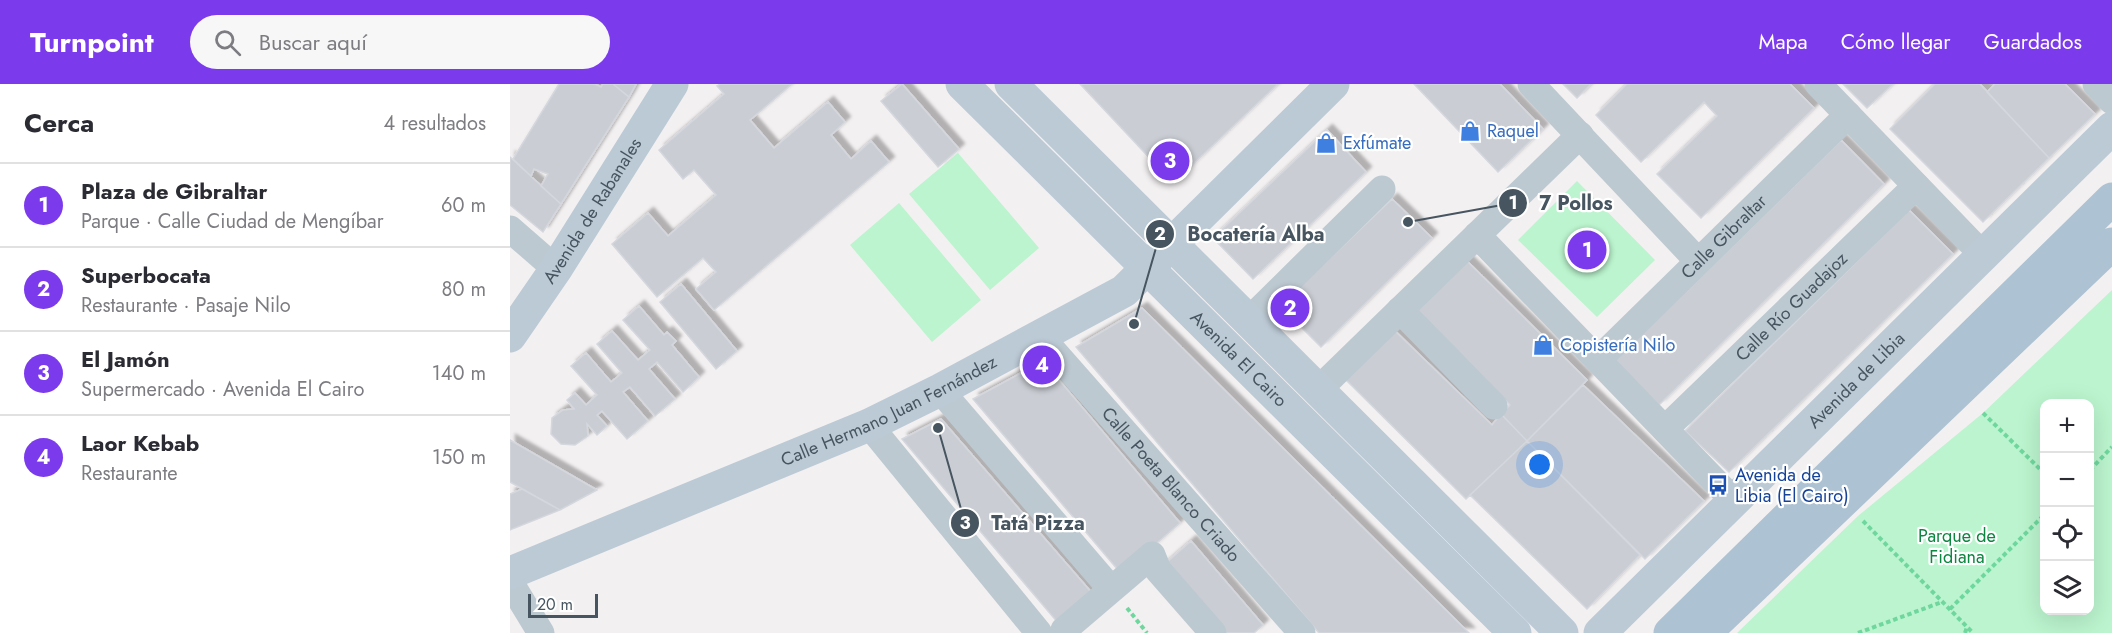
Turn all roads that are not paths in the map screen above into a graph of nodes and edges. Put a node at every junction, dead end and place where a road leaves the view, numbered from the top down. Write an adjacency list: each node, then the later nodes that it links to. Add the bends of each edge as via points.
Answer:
1 (672, 84): 22 (main road, Avenida de Rabanales)
2 (962, 84): 21 (main road, Avenida El Cairo)
3 (1011, 84): 17 (main road, Avenida El Cairo)
4 (1333, 84): 17 (main road, Calle Hermano Juan Fernández)
5 (1531, 84): 11 (street)
6 (1818, 84): 9 (street)
7 (2096, 84): 8 (street)
8 (2112, 101)
9 (1848, 115): 12 (street); 20 (street, Calle Gibraltar)
10 (2112, 128): 19 (main road, Avenida de Libia)
11 (1580, 135): 16 (street); 20 (street)
12 (1916, 186): 19 (street); 32 (street, Calle Río Guadajoz)
13 (1382, 189): 24 (street)
14 (2112, 199): 45 (main road)
15 (510, 229): 22 (street)
16 (1477, 235): 23 (street); 27 (street)
17 (1171, 244): 21 (main road, Calle Hermano Juan Fernández); 24 (main road, Avenida El Cairo)
18 (2108, 250): 46 (main road)
19 (1983, 255): 33 (main road, Avenida de Libia)
20 (1698, 261): 27 (street, Calle Gibraltar)
21 (1147, 267): 26 (main road, Calle Hermano Juan Fernández, via 1124,291); 42 (main road, Avenida El Cairo)
22 (556, 269): 25 (main road, Avenida de Rabanales)
23 (1400, 310): 29 (street); 30 (street)
24 (1248, 321): 29 (main road, Avenida El Cairo)
25 (510, 336)
26 (1040, 336): 28 (main road, Calle Hermano Juan Fernández); 41 (street, Calle Poeta Blanco Criado)
27 (1598, 360): 32 (street)
28 (940, 390): 31 (main road, Calle Hermano Juan Fernández); 36 (street)
29 (1318, 390): 43 (main road, Avenida El Cairo)
30 (1494, 406)
31 (869, 425): 34 (main road, Calle Hermano Juan Fernández); 38 (street)
32 (1665, 429): 33 (street)
33 (1734, 501): 44 (main road, Avenida de Libia)
34 (510, 573)
35 (510, 582): 37 (street)
36 (1111, 589): 39 (street, via 1064,630); 40 (street, via 1152,555 1158,570)
37 (541, 633)
38 (1039, 633)
39 (1066, 633)
40 (1213, 633)
41 (1302, 633)
42 (1515, 633)
43 (1562, 633)
44 (1600, 633)
45 (1670, 633)
46 (1705, 633)

